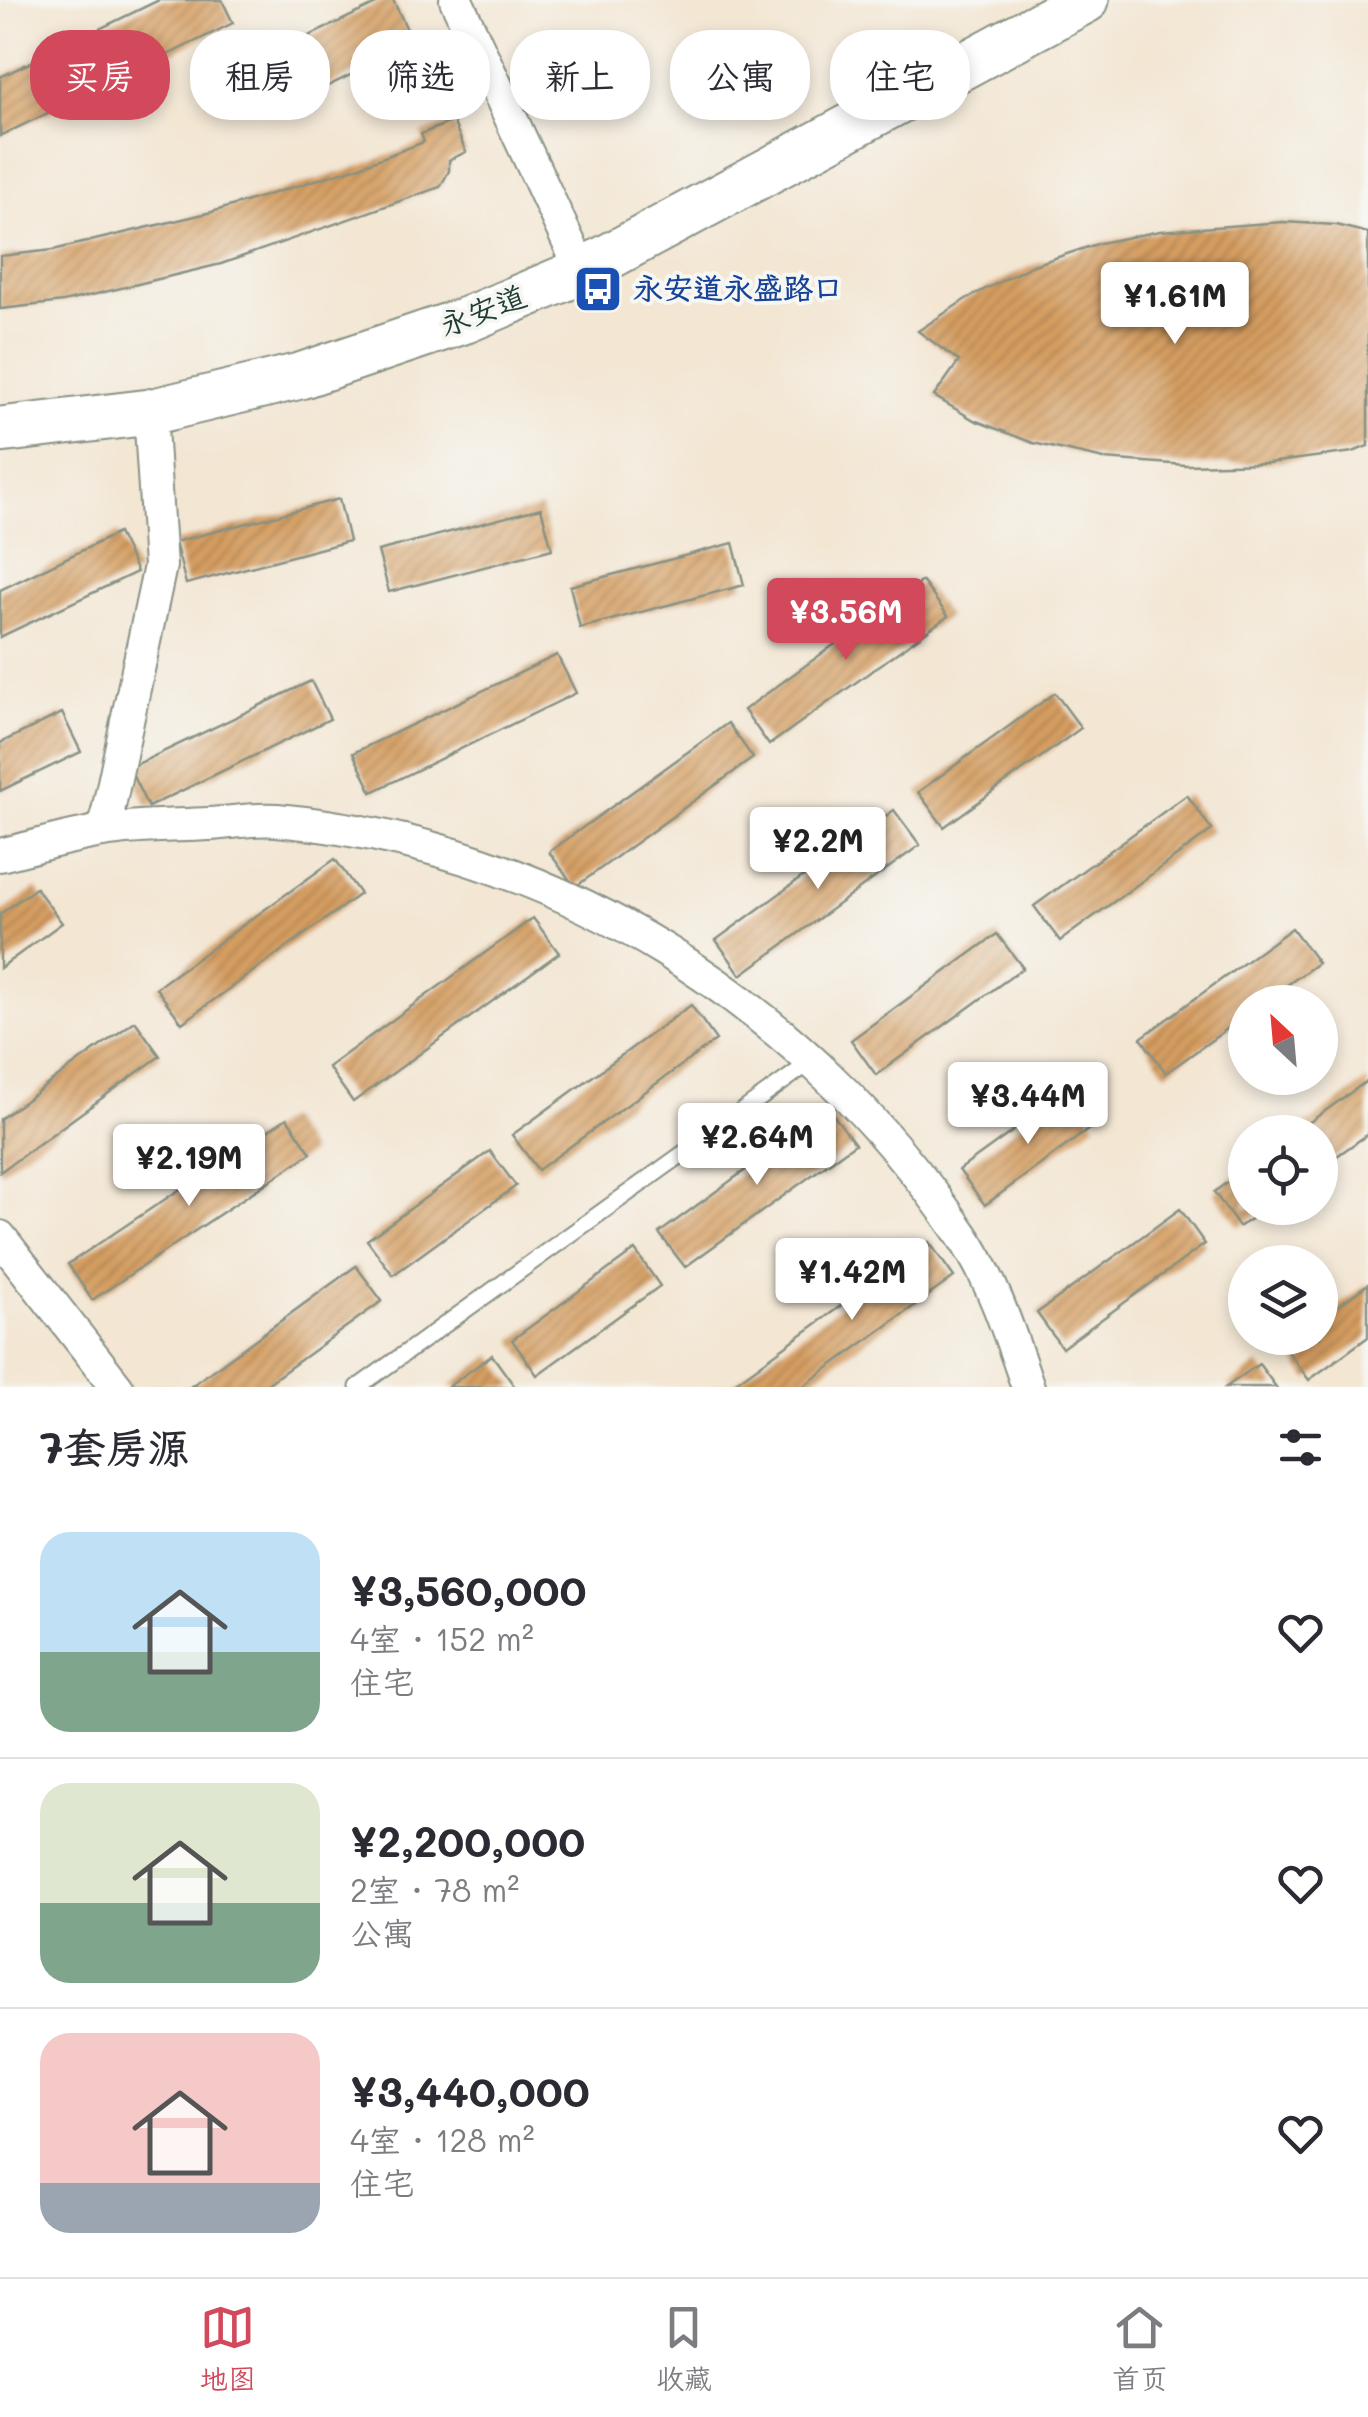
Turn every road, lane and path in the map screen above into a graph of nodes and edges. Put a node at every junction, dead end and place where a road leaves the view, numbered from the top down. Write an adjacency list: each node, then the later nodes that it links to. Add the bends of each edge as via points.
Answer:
1 (456, 0): 3 (street)
2 (1086, 0): 3 (main road, 永安道)
3 (582, 271): 4 (main road, 永安道, via 466,320 300,376)
4 (150, 412): 5 (main road, 永安道); 6 (street, via 160,566)
5 (0, 430)
6 (104, 830): 7 (street); 8 (street, via 275,820 414,843 514,876 651,938 768,1020)
7 (0, 856)
8 (812, 1061): 11 (lane); 12 (street, via 872,1119 963,1236 1003,1312)
9 (0, 1237): 10 (street)
10 (116, 1387)
11 (358, 1387)
12 (1028, 1387)

